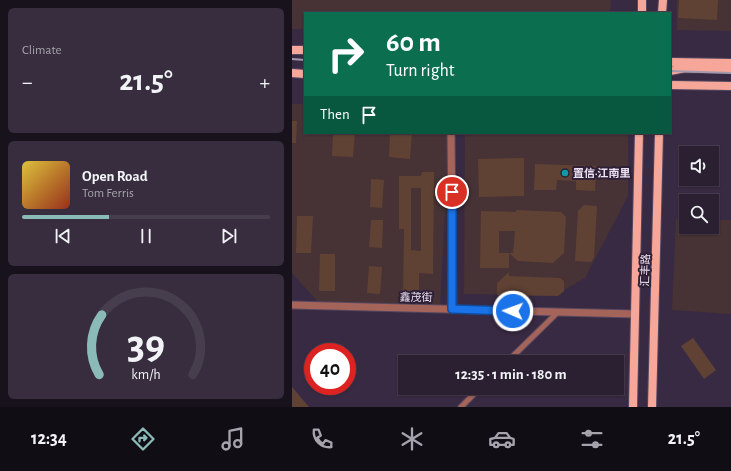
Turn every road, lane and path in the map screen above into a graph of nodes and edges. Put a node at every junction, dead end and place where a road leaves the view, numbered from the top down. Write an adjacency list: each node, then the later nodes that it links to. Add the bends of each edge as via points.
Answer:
1 (642, 0): 3 (main road)
2 (662, 0): 4 (main road)
3 (642, 12)
4 (662, 12)
5 (292, 50): 6 (main road)
6 (304, 50)
7 (671, 63): 9 (main road)
8 (671, 63): 10 (main road)
9 (731, 63)
10 (686, 68): 11 (main road); 12 (main road)
11 (731, 69)
12 (671, 70)
13 (292, 73): 14 (main road)
14 (304, 74)
15 (731, 81): 16 (main road, via 686,80)
16 (673, 85): 17 (main road)
17 (731, 86)
18 (451, 134): 22 (street)
19 (639, 134): 24 (main road, 汇丰路)
20 (659, 134): 29 (main road, 汇丰路)
21 (292, 305): 22 (street, 鑫茂街)
22 (452, 309): 23 (street, 鑫茂街)
23 (558, 312): 24 (street, 鑫茂街); 25 (street)
24 (635, 314): 28 (main road, 汇丰路)
25 (514, 355)
26 (473, 395): 27 (street)
27 (461, 407)
28 (633, 407)
29 (652, 407)

